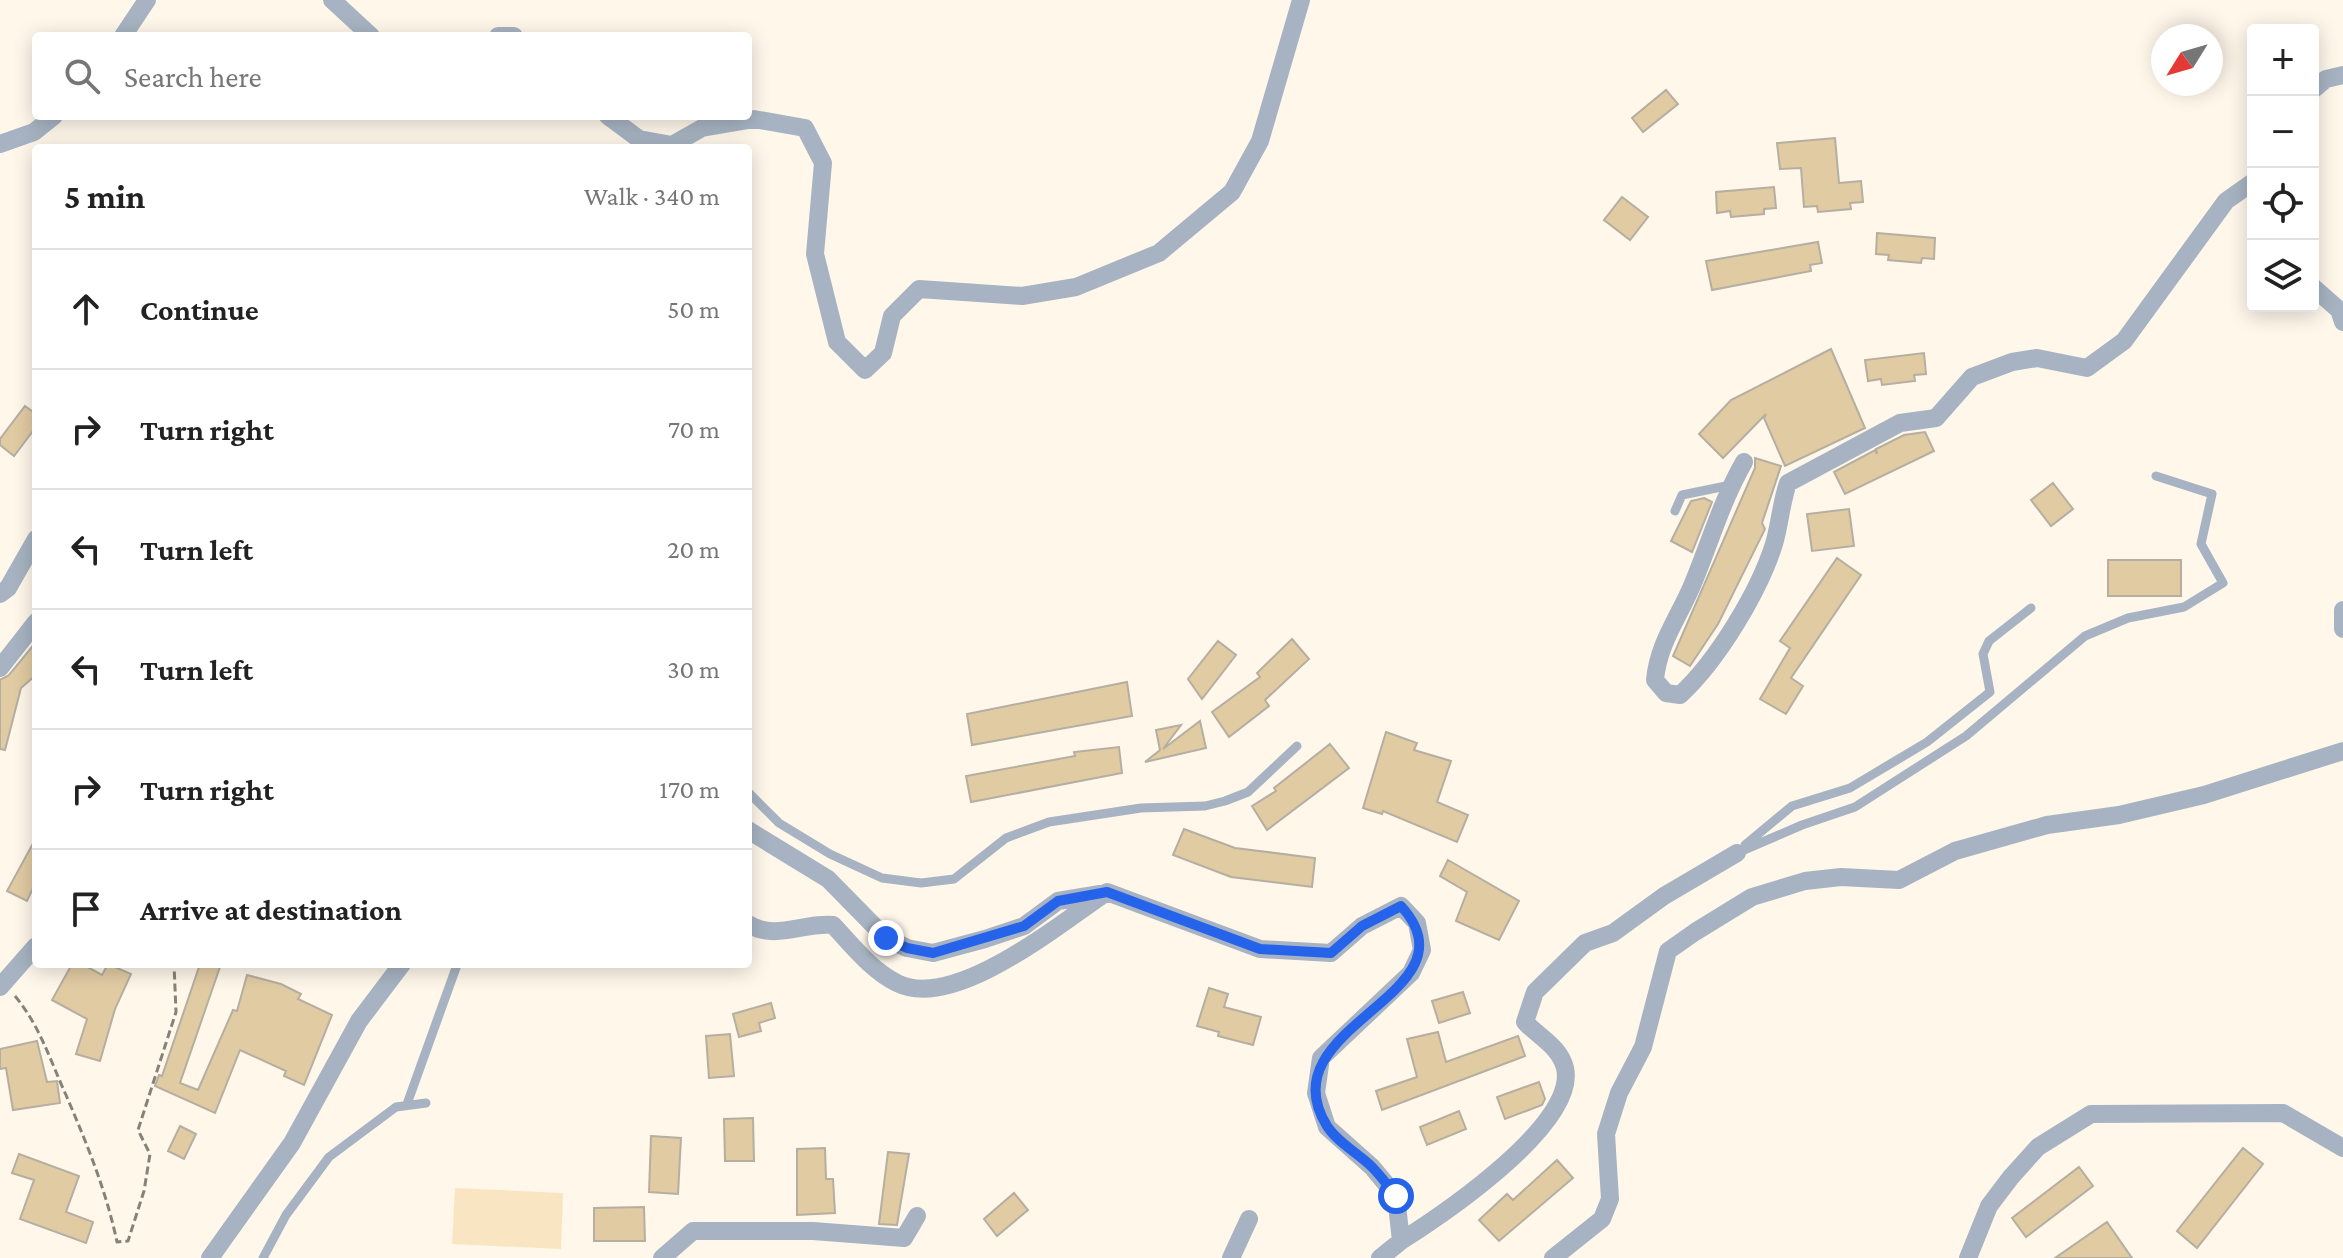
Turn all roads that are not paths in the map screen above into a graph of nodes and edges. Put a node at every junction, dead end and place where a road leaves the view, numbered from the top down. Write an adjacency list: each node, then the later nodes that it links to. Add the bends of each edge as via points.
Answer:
1 (147, 0): 4 (street)
2 (332, 0): 5 (street)
3 (1301, 0): 8 (street, via 1260,141 1232,192 1196,225 1159,253 1076,287 1022,296 919,289 892,316 883,353 865,370 837,342 815,254 823,163 805,128)
4 (126, 32)
5 (367, 32)
6 (2343, 75): 7 (street)
7 (2319, 85)
8 (752, 119)
9 (49, 120): 12 (street, via 34,132)
10 (613, 120): 13 (street, via 639,139)
11 (748, 120): 14 (street, via 702,128)
12 (0, 144)
13 (666, 144)
14 (674, 144)
15 (2247, 186): 20 (street, via 2226,201 2124,341 2087,368 2037,358 1972,377 1936,418 1900,423 1788,483 1758,587 1694,682 1680,695 1666,693 1655,680 1657,654 1690,590)
16 (2319, 292): 17 (street, via 2339,310)
17 (2343, 322)
18 (1744, 462): 20 (street)
19 (2156, 476): 33 (lane, via 2212,494 2201,544 2223,583 2184,607 2128,618 2085,636 1966,736 1855,807)
20 (1731, 485): 21 (lane, via 1682,495)
21 (1675, 511)
22 (32, 546): 23 (street)
23 (0, 594)
24 (2031, 608): 33 (lane, via 1989,641 1983,654 1990,692 1927,742 1850,788 1792,806)
25 (2343, 610): 27 (street)
26 (32, 627): 28 (street)
27 (2343, 629)
28 (0, 668)
29 (1297, 746): 31 (lane, via 1248,792 1225,801 1049,822 1006,838 954,879 921,883 882,878 830,854 779,823)
30 (2343, 751): 51 (street, via 2204,795 2047,825 1955,851 1899,880 1805,881 1752,897 1695,932 1668,951 1643,1047 1619,1093 1606,1134 1610,1199 1602,1219)
31 (752, 796)
32 (752, 832): 34 (street, via 828,879 886,938 933,953 1024,926 1058,901)
33 (1737, 853): 45 (street, via 1613,933 1585,943 1535,992 1525,1022 1556,1048 1565,1069 1564,1093 1524,1147 1469,1198)
34 (1107, 892): 35 (street, via 1041,940 974,976 936,987 900,985 869,963 833,925 810,923 787,932); 45 (street, via 1260,949 1331,953 1362,926 1401,906 1417,923 1422,950 1411,973 1321,1058 1316,1093 1327,1127 1396,1196)
35 (752, 926)
36 (32, 951): 39 (street)
37 (399, 968): 46 (street, via 359,1021 292,1143)
38 (456, 968): 41 (lane)
39 (2, 986)
40 (426, 1103): 41 (lane)
41 (407, 1104): 47 (lane, via 329,1157 306,1184)
42 (2343, 1148): 52 (street, via 2283,1113 2091,1114 2038,1147 2011,1177 1989,1206)
43 (917, 1216): 48 (street, via 904,1238 693,1231)
44 (1249, 1219): 49 (street)
45 (1401, 1241): 50 (street)
46 (210, 1258)
47 (263, 1258)
48 (662, 1258)
49 (1231, 1258)
50 (1380, 1258)
51 (1553, 1258)
52 (1968, 1258)

